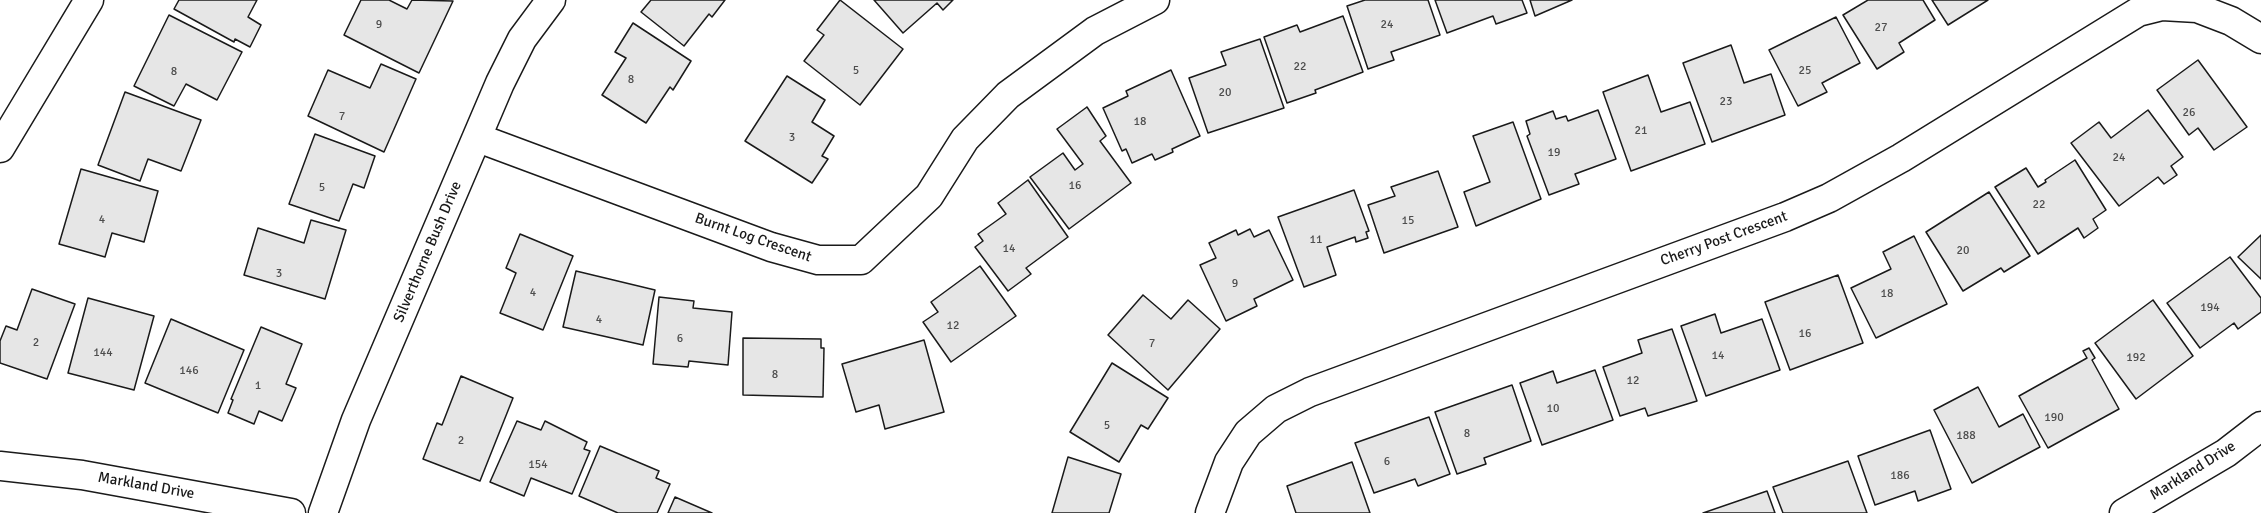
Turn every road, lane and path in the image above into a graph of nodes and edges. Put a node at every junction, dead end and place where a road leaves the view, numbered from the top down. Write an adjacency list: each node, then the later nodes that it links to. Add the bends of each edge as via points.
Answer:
1 (89, 0): 6 (street)
2 (551, 0): 5 (street, Silverthorne Bush Drive, via 522,39)
3 (1155, 0): 5 (street, Burnt Log Crescent, via 1095,31 1008,95 965,139 929,196 861,260 818,260 771,247)
4 (2261, 39): 11 (street, Cherry Post Crescent, via 2231,21 2197,8 2162,6 2138,12 1829,198 1310,392 1275,409 1248,433 1229,462)
5 (478, 138): 10 (street, Silverthorne Bush Drive, via 356,420)
6 (0, 148)
7 (2261, 426): 12 (street, Markland Drive, via 2226,453)
8 (0, 466): 9 (street, Markland Drive, via 82,475)
9 (286, 512)
10 (323, 513)
11 (1210, 513)
12 (2124, 513)

